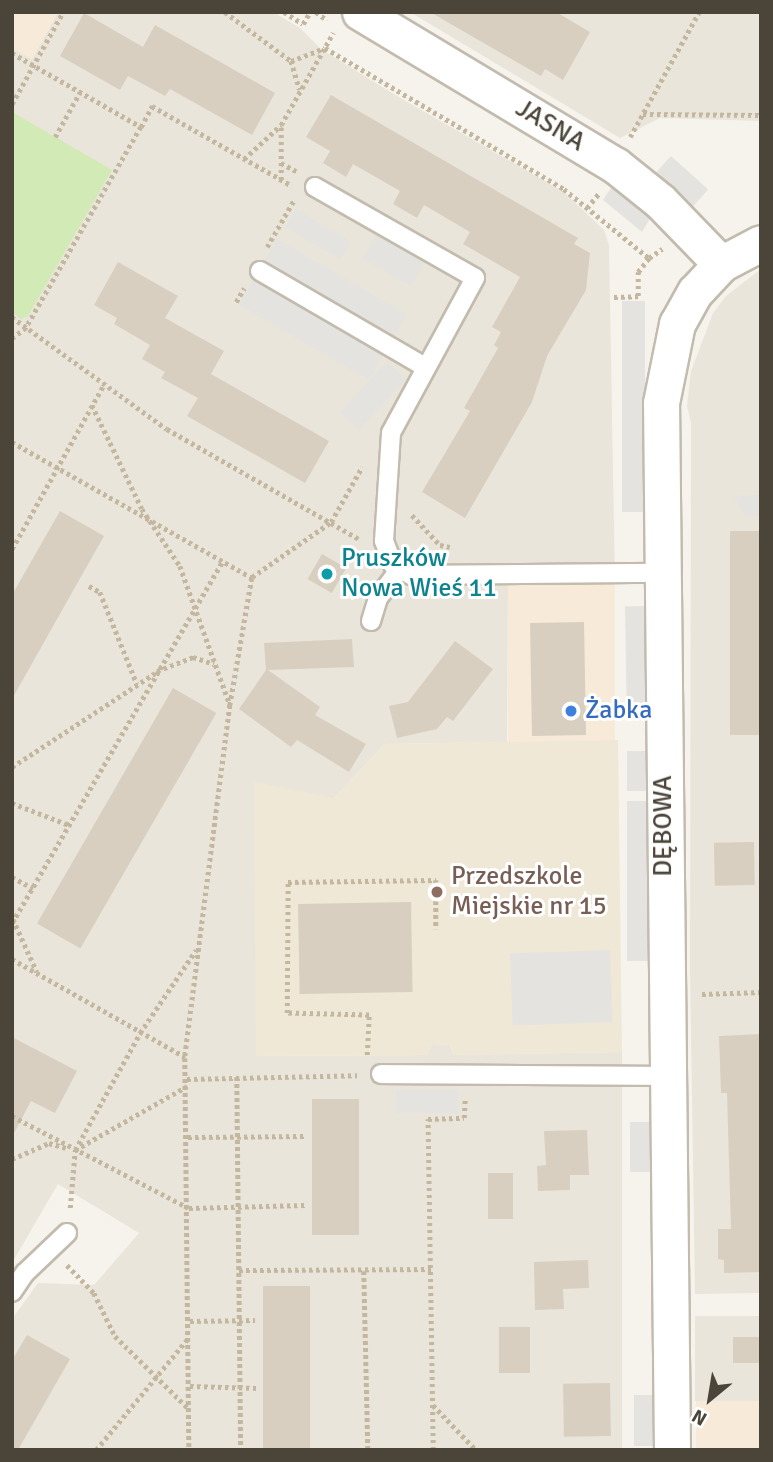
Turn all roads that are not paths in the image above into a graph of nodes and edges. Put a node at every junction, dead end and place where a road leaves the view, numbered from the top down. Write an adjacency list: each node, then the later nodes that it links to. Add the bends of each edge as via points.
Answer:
1 (366, 18): 4 (street, JASNA, via 615,165 660,201)
2 (315, 187): 6 (lane, via 475,278)
3 (761, 243): 4 (street, DĘBOWA)
4 (721, 264): 8 (street, DĘBOWA, via 687,306 667,362 660,403)
5 (260, 271): 6 (lane)
6 (425, 367): 7 (lane, via 391,433 384,541)
7 (398, 571): 8 (lane, via 411,575); 9 (lane, via 378,598)
8 (662, 573): 11 (street, DĘBOWA)
9 (371, 621)
10 (381, 1074): 11 (lane)
11 (666, 1076): 14 (street, DĘBOWA)
12 (67, 1233): 13 (lane)
13 (12, 1292)
14 (672, 1450)

